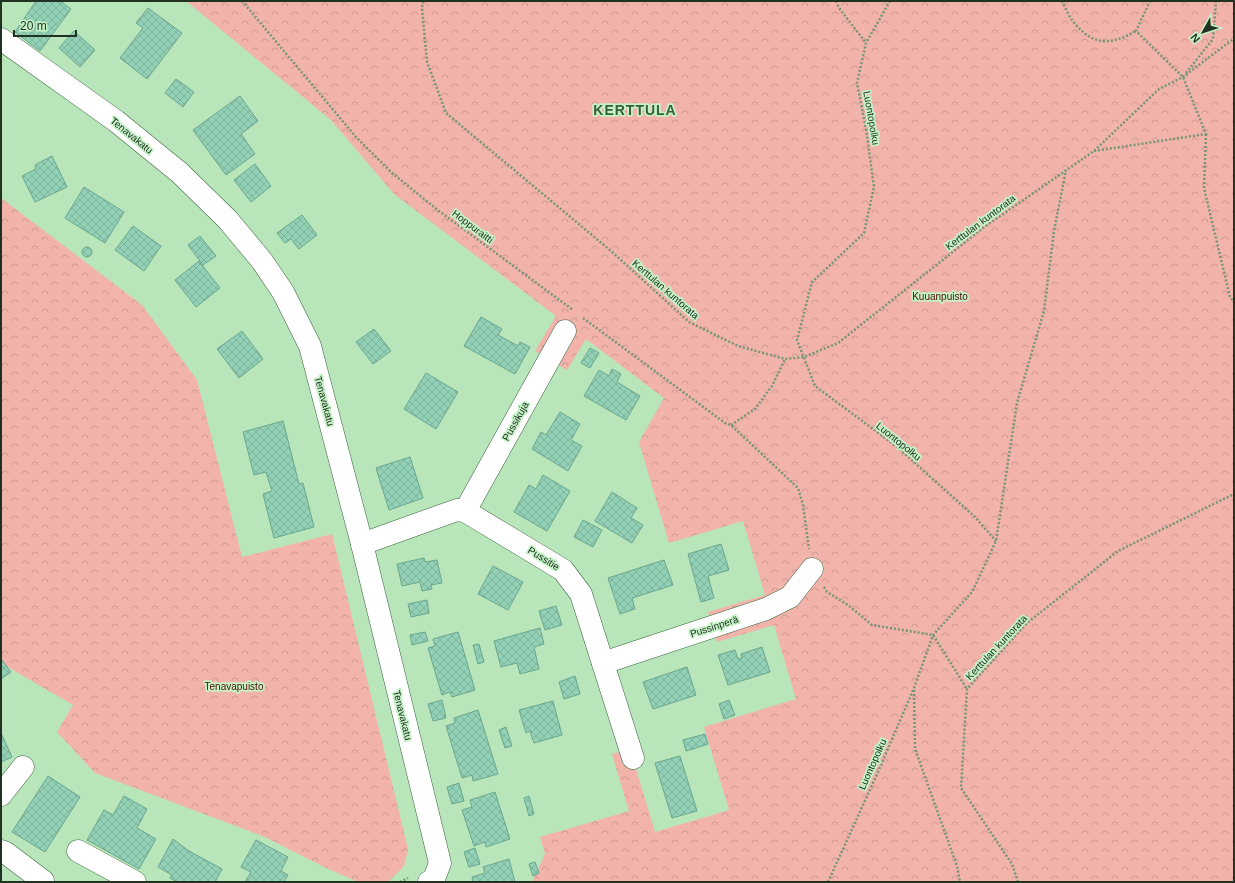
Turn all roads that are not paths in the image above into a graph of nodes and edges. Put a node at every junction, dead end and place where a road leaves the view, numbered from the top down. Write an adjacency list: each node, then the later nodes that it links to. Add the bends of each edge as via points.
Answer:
1 (1, 39): 4 (street, Tenavakatu, via 116,121 180,173 228,220 262,261 283,292 310,346)
2 (565, 331): 3 (street, Pussikuja)
3 (465, 511): 4 (street, via 457,510); 6 (street, Pussitie, via 563,570 581,594)
4 (362, 544): 12 (street, Tenavakatu, via 440,863 434,878)
5 (812, 569): 6 (street, Pussinperä, via 790,597 766,609)
6 (604, 663): 7 (street, Pussitie)
7 (633, 758)
8 (23, 767): 9 (street)
9 (1, 795)
10 (1, 851): 13 (street)
11 (78, 851): 14 (street)
12 (421, 879)
13 (43, 881)
14 (135, 882)

